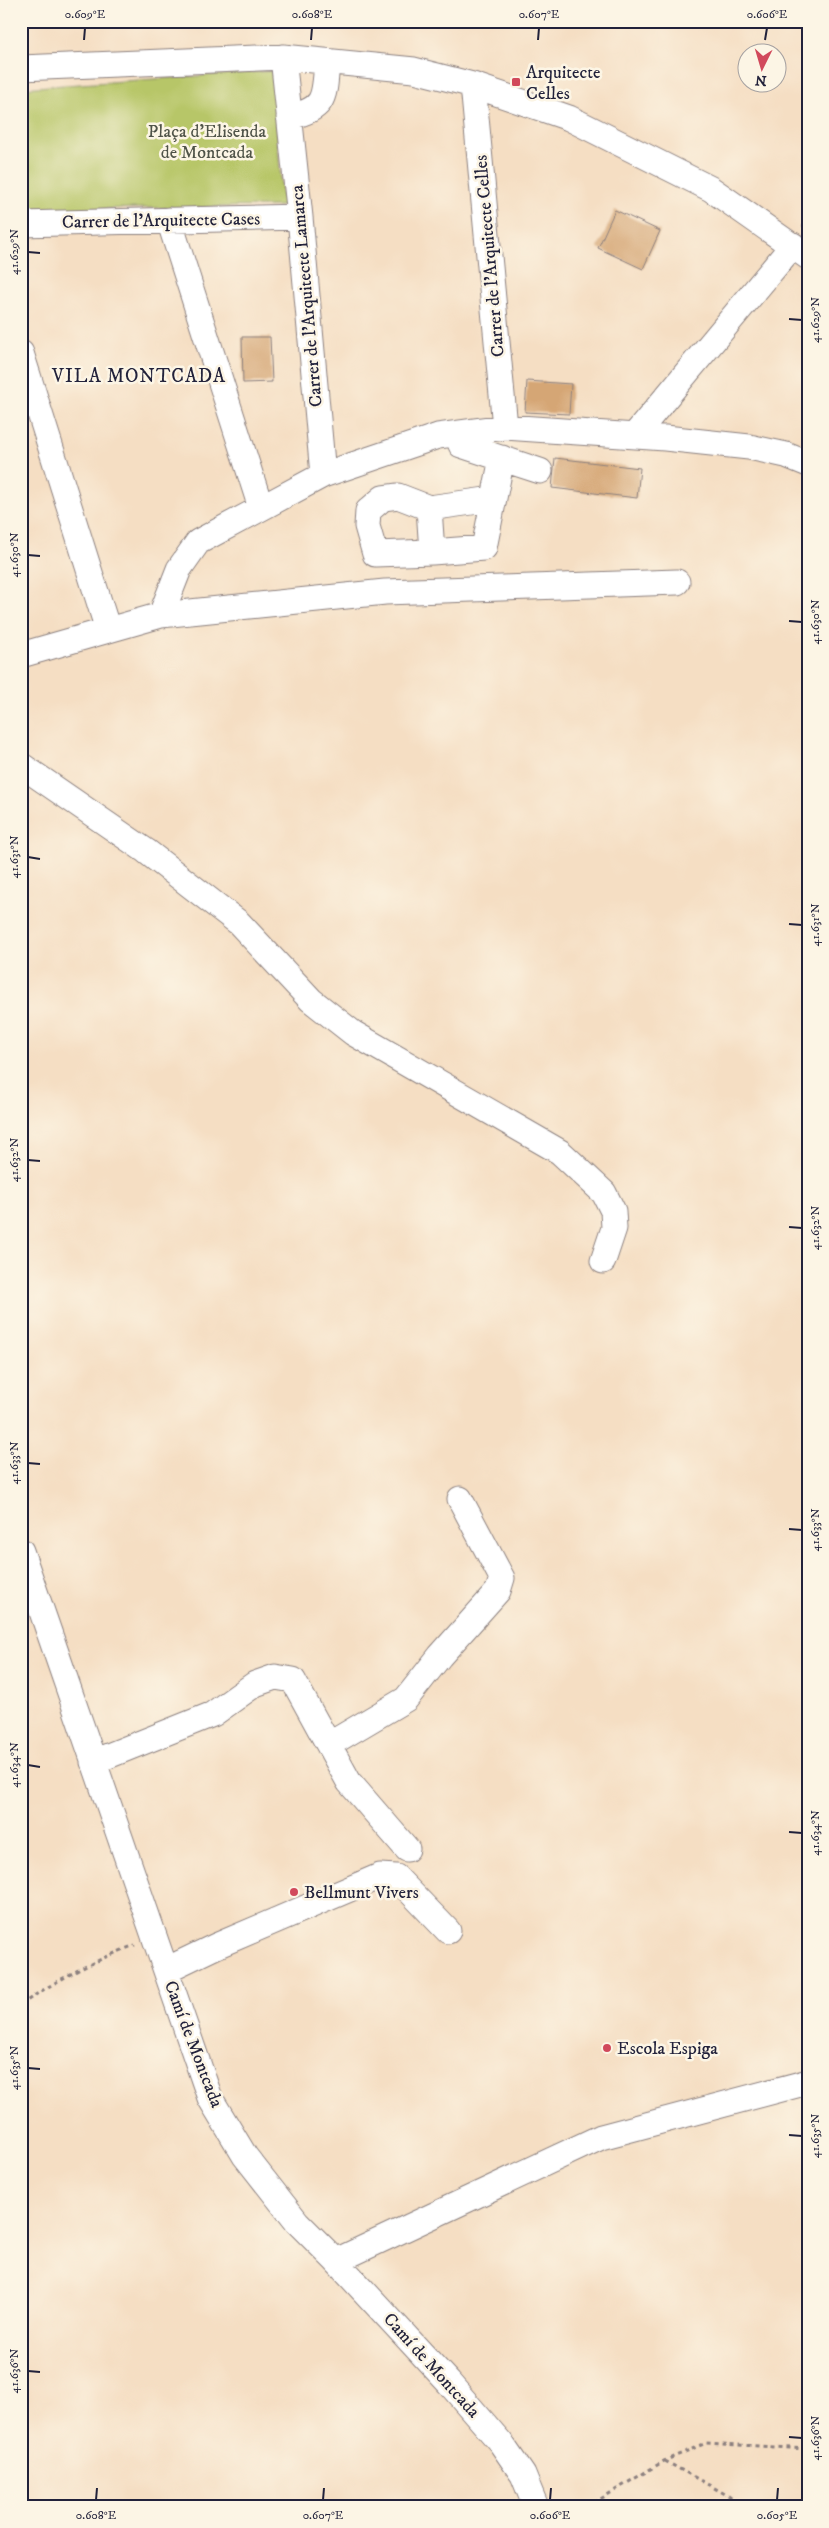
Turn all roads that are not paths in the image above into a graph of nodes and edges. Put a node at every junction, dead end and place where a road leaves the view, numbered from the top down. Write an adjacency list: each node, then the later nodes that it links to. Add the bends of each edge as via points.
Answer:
1 (283, 57): 2 (street); 3 (street); 5 (street, Carrer de l'Arquitecte Lamarca)
2 (327, 62): 4 (street, via 414,70); 5 (street, via 325,89 314,110)
3 (21, 68)
4 (472, 85): 9 (street, via 570,118 702,184); 11 (street, Carrer de l'Arquitecte Celles)
5 (289, 117): 6 (street, Carrer de l'Arquitecte Lamarca)
6 (300, 217): 7 (street, Carrer de l'Arquitecte Cases); 17 (street, Carrer de l'Arquitecte Lamarca)
7 (169, 220): 8 (street, Carrer de l'Arquitecte Cases); 19 (street)
8 (21, 224)
9 (800, 251): 13 (street)
10 (21, 353): 24 (street)
11 (505, 427): 12 (street); 13 (street)
12 (457, 434): 14 (street, via 460,445); 17 (street, via 438,436)
13 (634, 436): 15 (street, via 749,447 786,455)
14 (502, 458): 16 (street); 18 (street)
15 (808, 464)
16 (540, 471)
17 (323, 475): 19 (street)
18 (494, 499): 20 (street); 21 (street, via 484,548)
19 (261, 508): 23 (street, via 198,542 179,569)
20 (429, 508): 21 (street); 21 (street, via 398,496 384,498 368,511 367,526 375,554)
21 (432, 552)
22 (677, 582): 23 (street, via 385,592)
23 (161, 614): 24 (street)
24 (108, 630): 25 (street)
25 (21, 655)
26 (21, 765): 27 (street, via 146,852 239,923 311,1000 353,1033 560,1152 604,1193 613,1211 614,1228)
27 (604, 1261)
28 (460, 1500): 30 (street, via 502,1578 498,1591 406,1699)
29 (21, 1551): 31 (street, Camí de Montcada)
30 (330, 1744): 31 (street, via 293,1680 275,1677 255,1684 213,1714); 32 (street, via 350,1782)
31 (93, 1762): 34 (street, Camí de Montcada)
32 (407, 1849)
33 (448, 1931): 34 (street, via 396,1877 380,1876)
34 (166, 1970): 36 (street, Camí de Montcada, via 210,2098 245,2156 297,2222)
35 (808, 2082): 36 (street, via 601,2137)
36 (336, 2261): 37 (street, Camí de Montcada, via 501,2443 523,2475)
37 (536, 2507)

